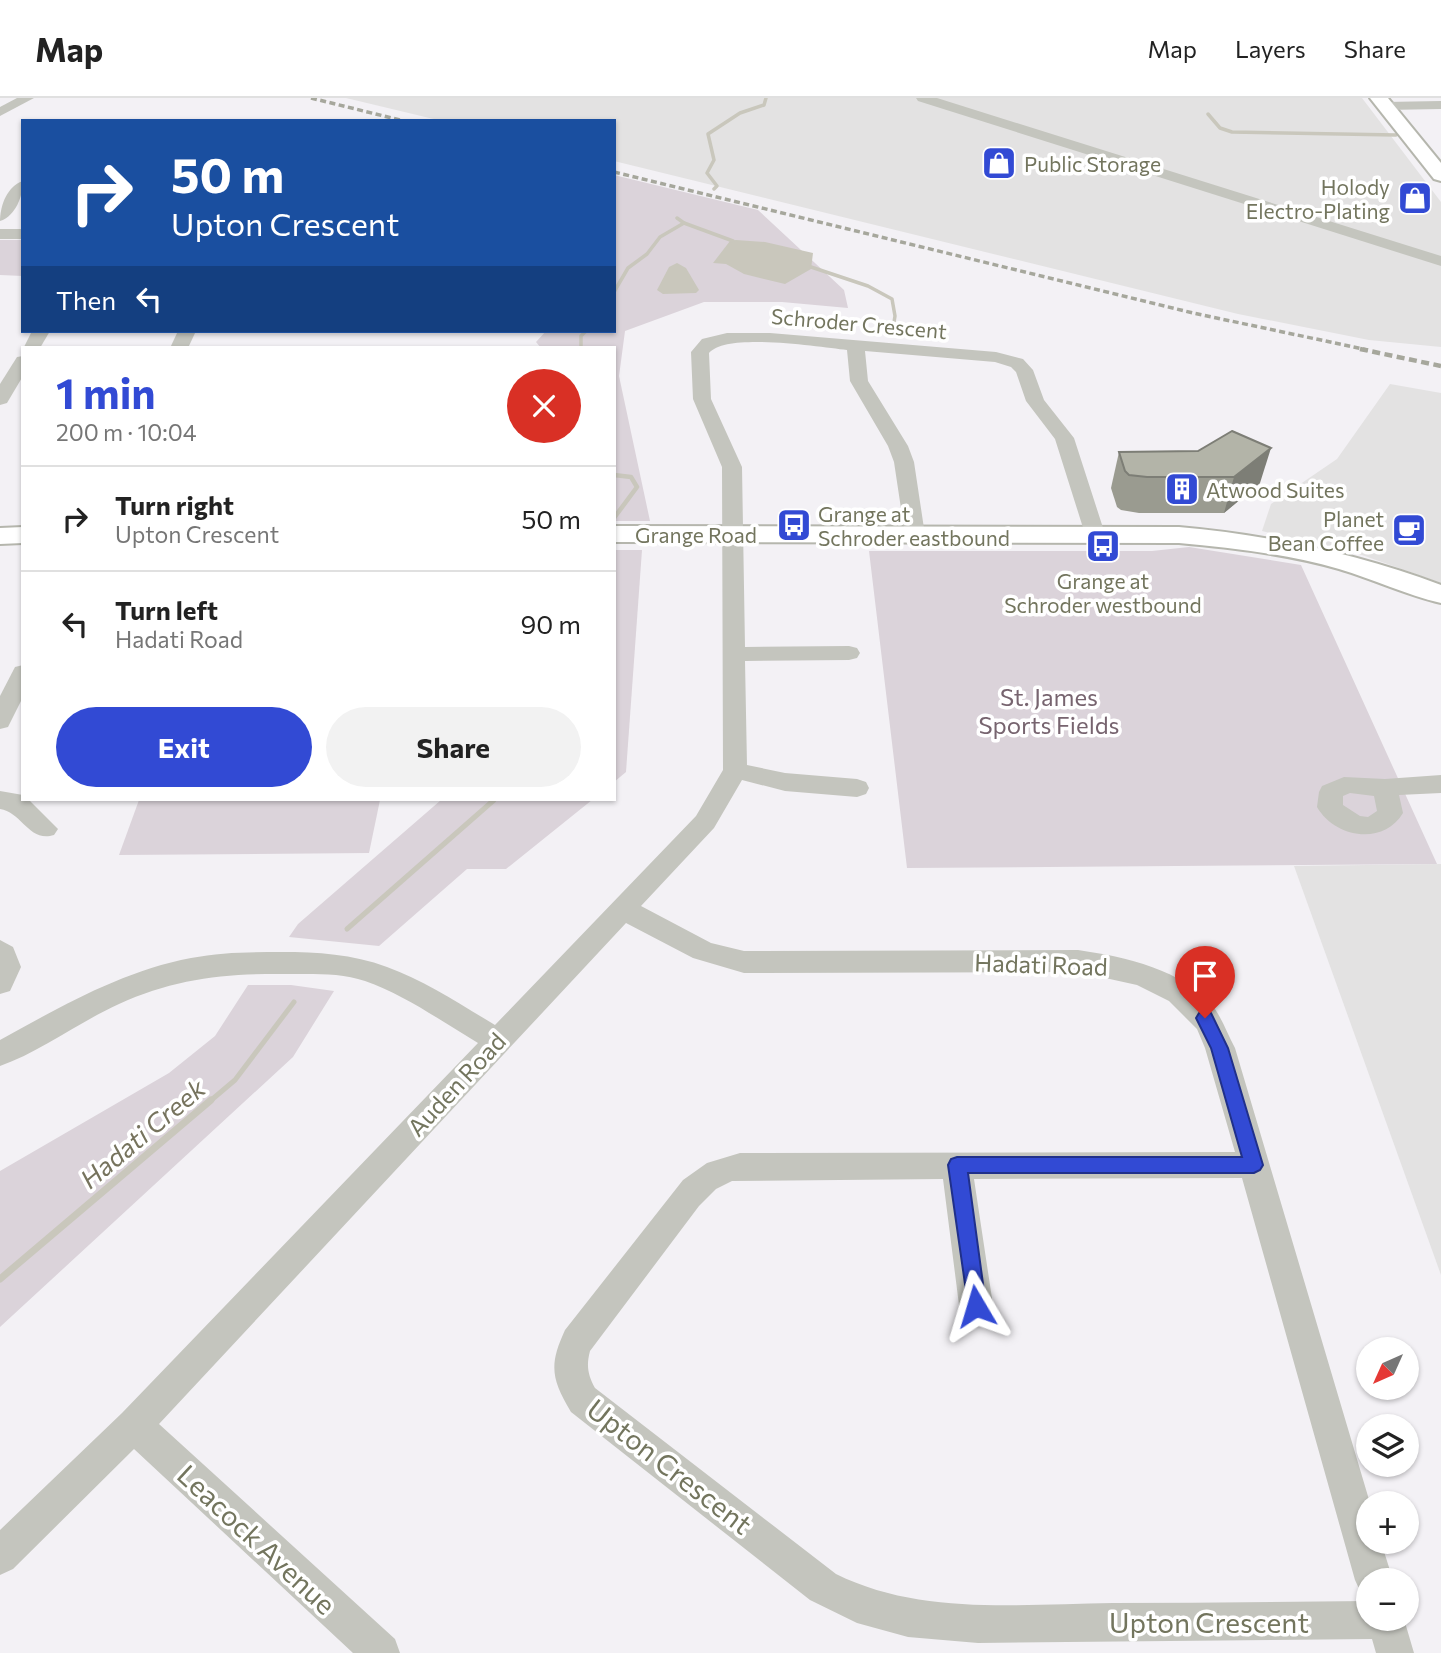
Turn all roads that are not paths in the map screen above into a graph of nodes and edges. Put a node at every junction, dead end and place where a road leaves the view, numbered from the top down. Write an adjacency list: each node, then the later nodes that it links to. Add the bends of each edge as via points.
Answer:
1 (27, 98): 5 (street)
2 (923, 98): 11 (street)
3 (1382, 102): 4 (street); 6 (main road)
4 (1441, 106)
5 (0, 112)
6 (1441, 175)
7 (21, 188): 8 (street)
8 (0, 216)
9 (0, 234): 10 (street)
10 (21, 234)
11 (1441, 261)
12 (855, 345): 16 (street, Schroder Crescent, via 727,338 702,348 701,393 732,467); 17 (street, Schroder Crescent, via 996,357 1017,363 1035,401 1064,438); 19 (street, via 859,381 904,462)
13 (21, 364): 14 (street)
14 (0, 399)
15 (616, 534): 16 (main road, Grange Road)
16 (733, 534): 19 (main road, Grange Road); 23 (street, Auden Road)
17 (1095, 534): 19 (main road, Grange Road); 21 (main road, Grange Road, via 1179,535 1297,549 1376,571)
18 (21, 535): 20 (main road)
19 (915, 535)
20 (0, 536)
21 (1441, 596)
22 (849, 653): 23 (street)
23 (735, 654): 26 (street, Auden Road)
24 (21, 676): 25 (street)
25 (0, 720)
26 (735, 770): 28 (street, via 785,782); 32 (street, Auden Road, via 705,822)
27 (1441, 784): 29 (street)
28 (856, 788)
29 (1385, 788)
30 (0, 800): 31 (street, via 16,802)
31 (45, 829)
32 (623, 909): 35 (street, Auden Road); 38 (street, Hadati Road, via 703,951 744,962 1078,961 1116,966 1152,979 1205,1018 1220,1048)
33 (0, 951): 34 (street, via 7,968)
34 (0, 983)
35 (497, 1040): 36 (street, via 397,984 360,970 269,963 181,971 137,984); 40 (street, Auden Road)
36 (4, 1043)
37 (957, 1165): 38 (street, Upton Crescent); 39 (street); 43 (street, Upton Crescent, via 740,1166 703,1179 577,1341 569,1358 572,1381 583,1400 823,1587 857,1604 908,1618 978,1624)
38 (1254, 1165): 42 (street, Hadati Road)
39 (976, 1306)
40 (134, 1425): 41 (street, Auden Road); 44 (street, Leacock Avenue)
41 (0, 1556)
42 (1371, 1568)
43 (1356, 1630)
44 (381, 1653)

